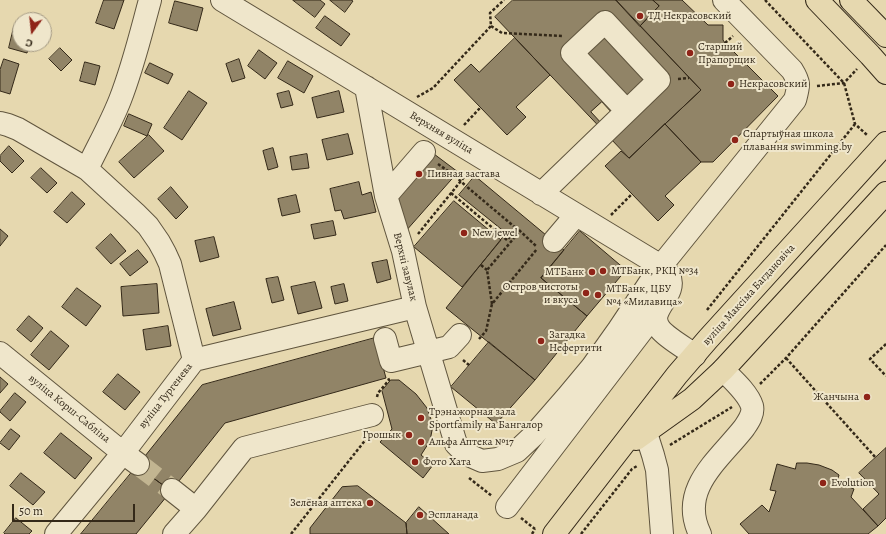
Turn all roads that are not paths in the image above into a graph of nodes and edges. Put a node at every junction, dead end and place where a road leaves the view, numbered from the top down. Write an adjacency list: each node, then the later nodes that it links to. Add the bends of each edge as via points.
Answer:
1 (150, 0): 14 (street, via 120,100)
2 (222, 0): 8 (street, Верхняя вуліца)
3 (724, 0): 20 (street, via 792,70 798,80 798,89 795,100)
4 (817, 0): 7 (main road)
5 (851, 0): 6 (main road)
6 (886, 36)
7 (886, 73)
8 (366, 87): 15 (street, Верхняя вуліца); 17 (street, Верхні завулак)
9 (627, 111): 9 (street, via 572,53 605,22 659,80); 15 (street)
10 (594, 122): 15 (street)
11 (0, 123): 14 (street, via 18,129)
12 (886, 143): 25 (main road, вуліца Максіма Багдановіча)
13 (424, 152): 17 (street)
14 (87, 169): 28 (street, via 148,226 166,253)
15 (535, 190): 18 (street, Верхняя вуліца)
16 (886, 193): 29 (main road, вуліца Максіма Багдановіча)
17 (386, 196): 21 (street, Верхні завулак)
18 (576, 215): 19 (street); 20 (street, Верхняя вуліца)
19 (554, 242)
20 (661, 266): 22 (street, via 668,273 671,286); 26 (street, Верхні завулак, via 592,367 567,397 533,436 516,451 498,459 482,461 466,454 456,444)
21 (415, 308): 26 (street, Верхні завулак); 28 (street, вуліца Тургенева)
22 (658, 310): 25 (street, via 656,321 667,336); 36 (street)
23 (385, 339): 26 (street, via 391,362)
24 (468, 344): 26 (street)
25 (702, 347): 30 (main road, via 683,388); 33 (main road, вуліца Максіма Багдановіча)
26 (429, 352)
27 (0, 353): 34 (street, вуліца Корш-Сабліна)
28 (194, 360): 34 (street, вуліца Тургенева)
29 (723, 370): 30 (main road, вуліца Максіма Багдановіча); 42 (street, via 748,397 753,408 751,418 702,478 695,494 693,510)
30 (692, 399): 32 (main road, вуліца Максіма Багдановіча)
31 (372, 415): 37 (street, via 244,448)
32 (646, 432): 33 (main road, вуліца Максіма Багдановіча); 41 (street, via 657,470)
33 (618, 451): 38 (main road, вуліца Максіма Багдановіча)
34 (130, 458): 39 (street, вуліца Тургенева)
35 (172, 490): 37 (street)
36 (507, 507)
37 (196, 509): 40 (street)
38 (545, 532)
39 (56, 534)
40 (174, 534)
41 (662, 534)
42 (700, 534)

